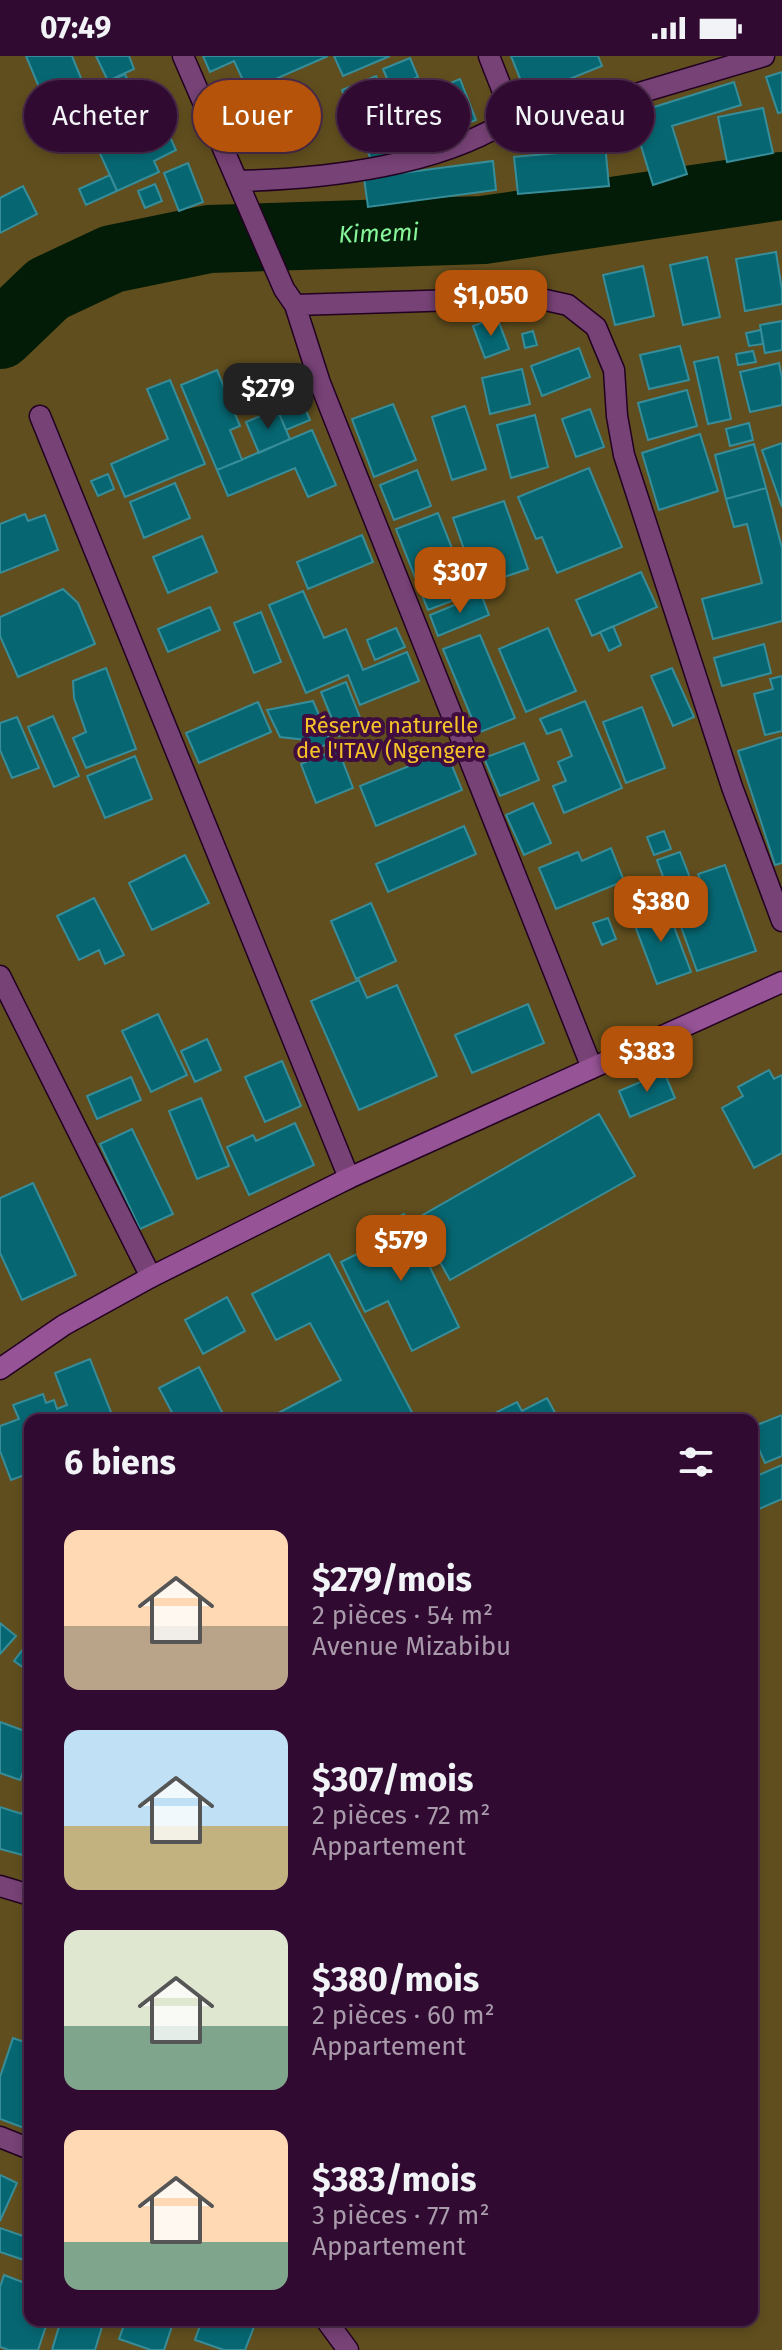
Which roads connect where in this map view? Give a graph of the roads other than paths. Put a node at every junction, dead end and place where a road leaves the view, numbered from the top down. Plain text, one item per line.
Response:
1 (183, 56) edge
2 (489, 56) edge
3 (764, 56) edge
4 (498, 80) edge
5 (654, 89) edge
6 (486, 135) edge
7 (240, 187) junction
8 (290, 297) junction
9 (40, 416) dead end
10 (782, 921) edge
11 (0, 976) edge
12 (782, 982) edge
13 (592, 1068) junction
14 (349, 1178) junction
15 (151, 1277) junction
16 (0, 1369) edge
17 (0, 1886) edge
18 (24, 1893) edge
19 (0, 2137) edge
20 (24, 2147) edge
21 (330, 2326) edge
22 (348, 2350) edge

1 - 7 street
2 - 4 street
3 - 5 street
6 - 7 street
7 - 8 street
8 - 10 street
8 - 13 street
9 - 14 street
11 - 15 street
12 - 13 street
13 - 14 street
14 - 15 street
15 - 16 street
17 - 18 street
19 - 20 street
21 - 22 street

